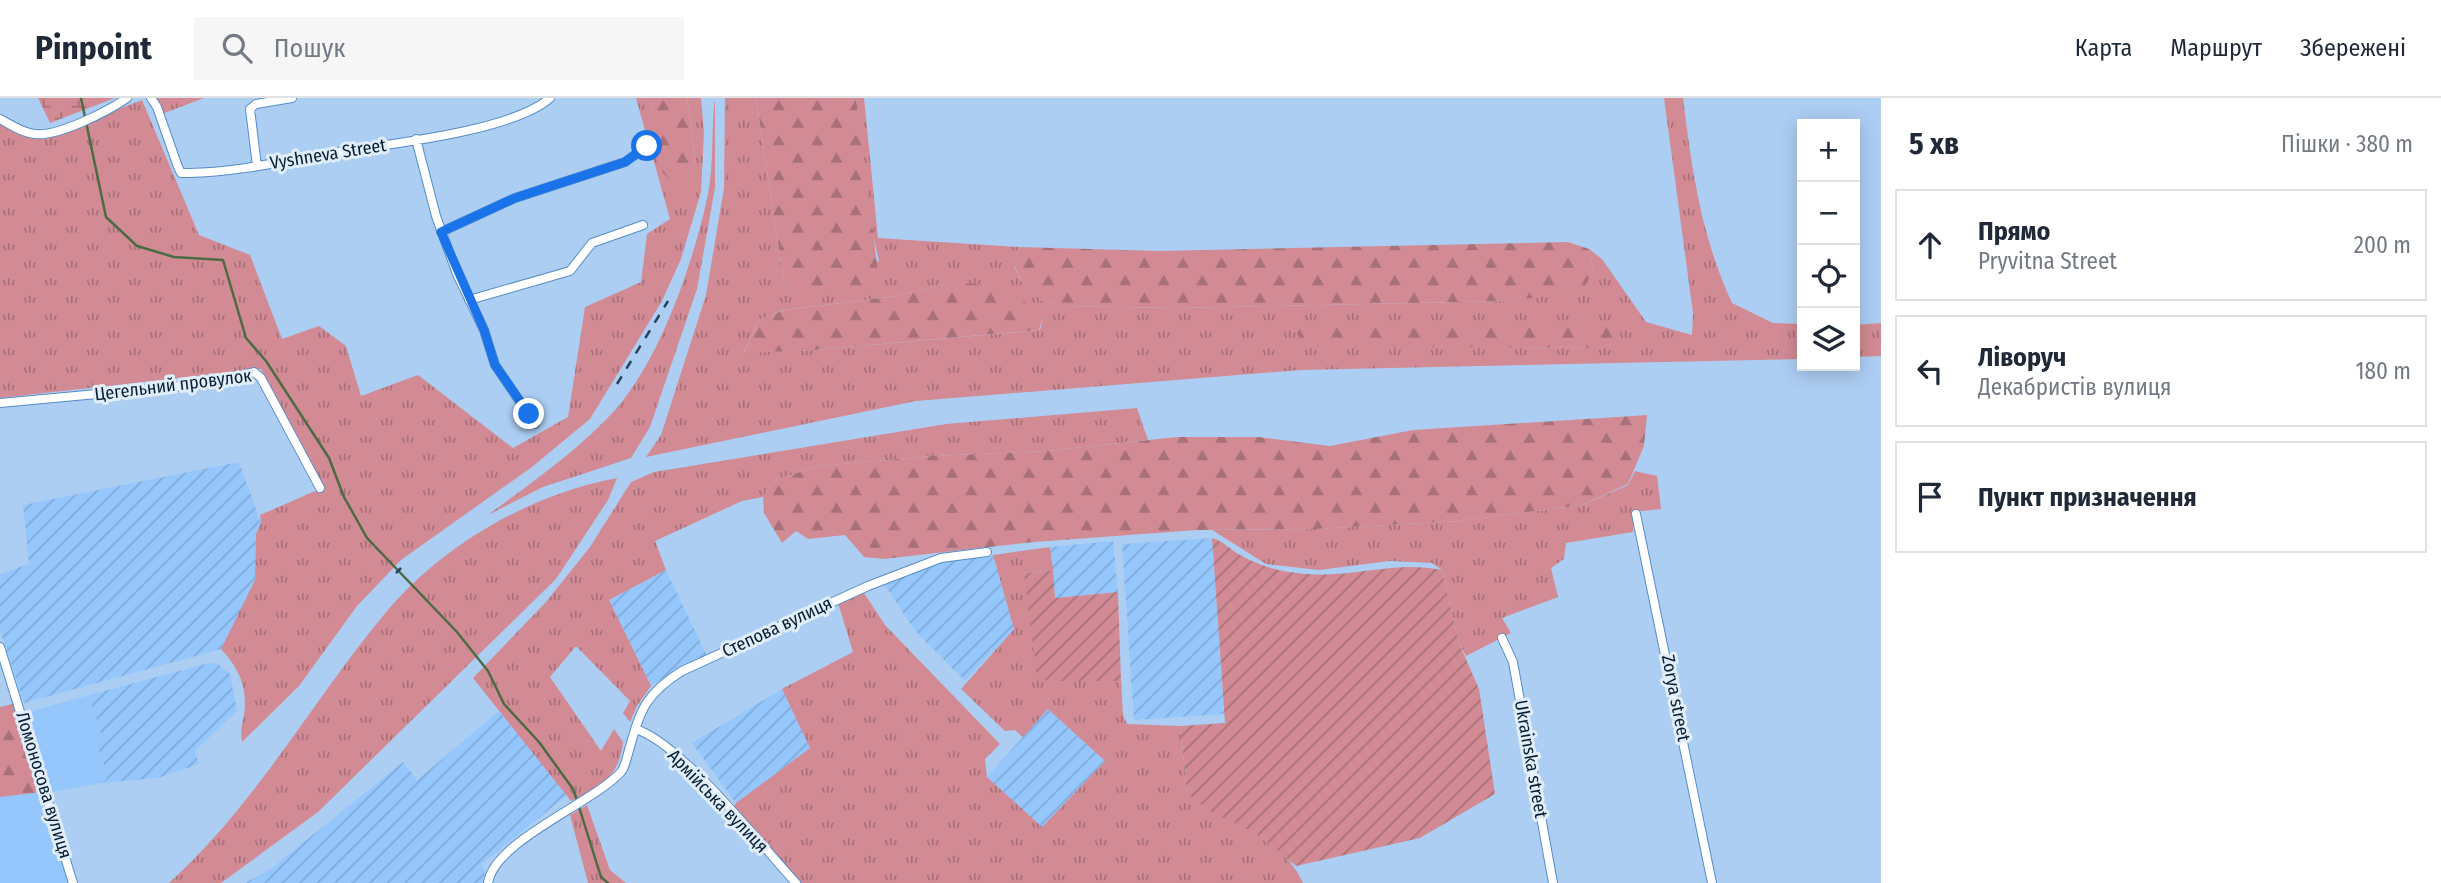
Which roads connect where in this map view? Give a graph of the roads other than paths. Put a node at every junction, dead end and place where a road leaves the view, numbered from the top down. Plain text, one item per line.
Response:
1 (127, 98) edge
2 (151, 98) edge
3 (292, 98) edge
4 (550, 98) edge
5 (0, 119) edge
6 (416, 139) junction
7 (647, 146) dead end
8 (257, 166) junction
9 (643, 225) dead end
10 (441, 232) junction
11 (470, 300) junction
12 (0, 403) edge
13 (535, 424) dead end
14 (320, 488) dead end
15 (1636, 514) dead end
16 (987, 552) dead end
17 (1502, 638) dead end
18 (0, 647) edge
19 (2, 660) edge
20 (635, 729) junction
21 (73, 883) edge
22 (488, 883) edge
23 (796, 883) edge
24 (1553, 883) edge
25 (1712, 883) edge

1 - 5 street
2 - 8 street, Vyshneva Street
3 - 8 street
4 - 6 street, Vyshneva Street
6 - 8 street, Vyshneva Street
6 - 10 street
7 - 10 street
9 - 11 street
10 - 11 street
11 - 13 street
12 - 14 street, Цегельний провулок
15 - 25 street, Zorya street
16 - 20 street, Степова вулиця
17 - 24 street, Ukrainska street
18 - 19 street, Ломоносова вулиця
19 - 21 street, Ломоносова вулиця
20 - 22 street, Степова вулиця
20 - 23 street, Армійська вулиця

